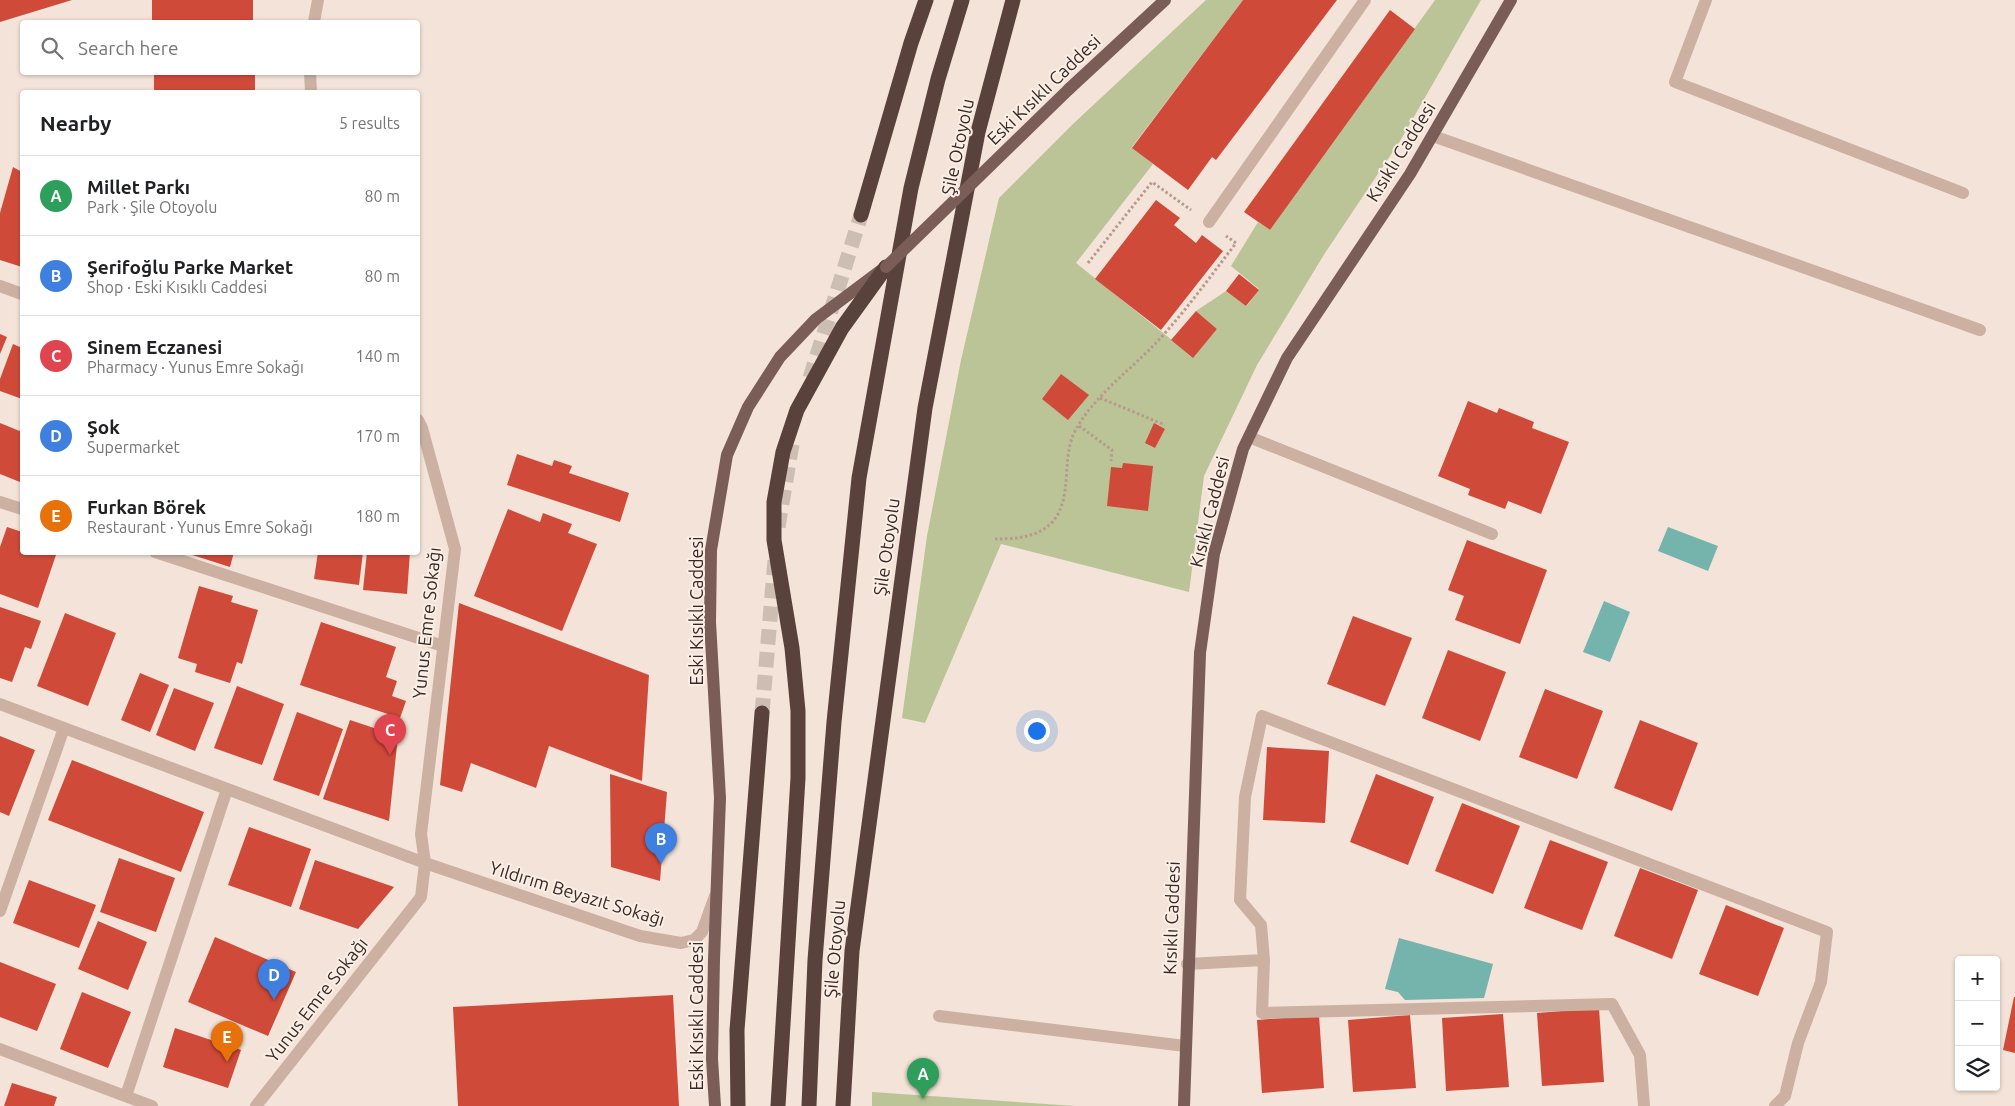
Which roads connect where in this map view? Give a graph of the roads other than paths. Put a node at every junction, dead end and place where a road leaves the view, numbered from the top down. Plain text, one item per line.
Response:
1 (318, 0) edge
2 (926, 0) edge
3 (962, 0) edge
4 (1013, 0) edge
5 (1165, 0) edge
6 (1365, 0) edge
7 (1511, 0) edge
8 (1706, 0) edge
9 (314, 20) edge
10 (310, 75) edge
11 (311, 90) edge
12 (1433, 136) junction
13 (1963, 193) dead end
14 (861, 215) tunnel mouth
15 (1209, 222) road end
16 (886, 266) junction
17 (0, 286) edge
18 (20, 293) edge
19 (1980, 330) dead end
20 (420, 428) edge
21 (1249, 437) junction
22 (0, 502) edge
23 (20, 508) edge
24 (1492, 534) dead end
25 (164, 555) edge
26 (443, 646) junction
27 (0, 704) edge
28 (762, 713) tunnel mouth
29 (64, 728) junction
30 (227, 789) junction
31 (425, 863) junction
32 (718, 889) junction
33 (0, 911) edge
34 (1264, 960) junction
35 (1188, 964) junction
36 (939, 1016) dead end
37 (1185, 1046) junction
38 (0, 1049) edge
39 (126, 1096) junction
40 (152, 1106) edge
41 (256, 1106) edge
42 (715, 1106) edge
43 (738, 1106) edge
44 (778, 1106) edge
45 (809, 1106) edge
46 (843, 1106) edge
47 (1184, 1106) edge
48 (1644, 1106) edge
49 (1775, 1106) edge

1 - 9 street
2 - 14 highway
3 - 45 highway, Şile Otoyolu
4 - 46 highway, Şile Otoyolu
5 - 16 main road, Eski Kısıklı Caddesi, bridge
6 - 15 street
7 - 12 main road, Kısıklı Caddesi
8 - 13 street
10 - 11 street
12 - 19 street
12 - 21 main road, Kısıklı Caddesi
16 - 32 main road, Eski Kısıklı Caddesi
16 - 44 highway
17 - 18 street
20 - 26 street, Yunus Emre Sokağı
21 - 24 street
21 - 35 main road, Kısıklı Caddesi
22 - 23 street
25 - 26 street
26 - 31 street, Yunus Emre Sokağı
27 - 29 street, Yıldırım Beyazıt Sokağı
28 - 43 highway
29 - 30 street, Yıldırım Beyazıt Sokağı
29 - 33 street
30 - 31 street, Yıldırım Beyazıt Sokağı
30 - 39 street
31 - 32 street, Yıldırım Beyazıt Sokağı
31 - 41 street, Yunus Emre Sokağı
32 - 42 main road, Eski Kısıklı Caddesi
34 - 35 street
34 - 48 street
34 - 49 street
35 - 37 main road, Kısıklı Caddesi
36 - 37 street
37 - 47 main road, Kısıklı Caddesi
38 - 39 street
39 - 40 street

